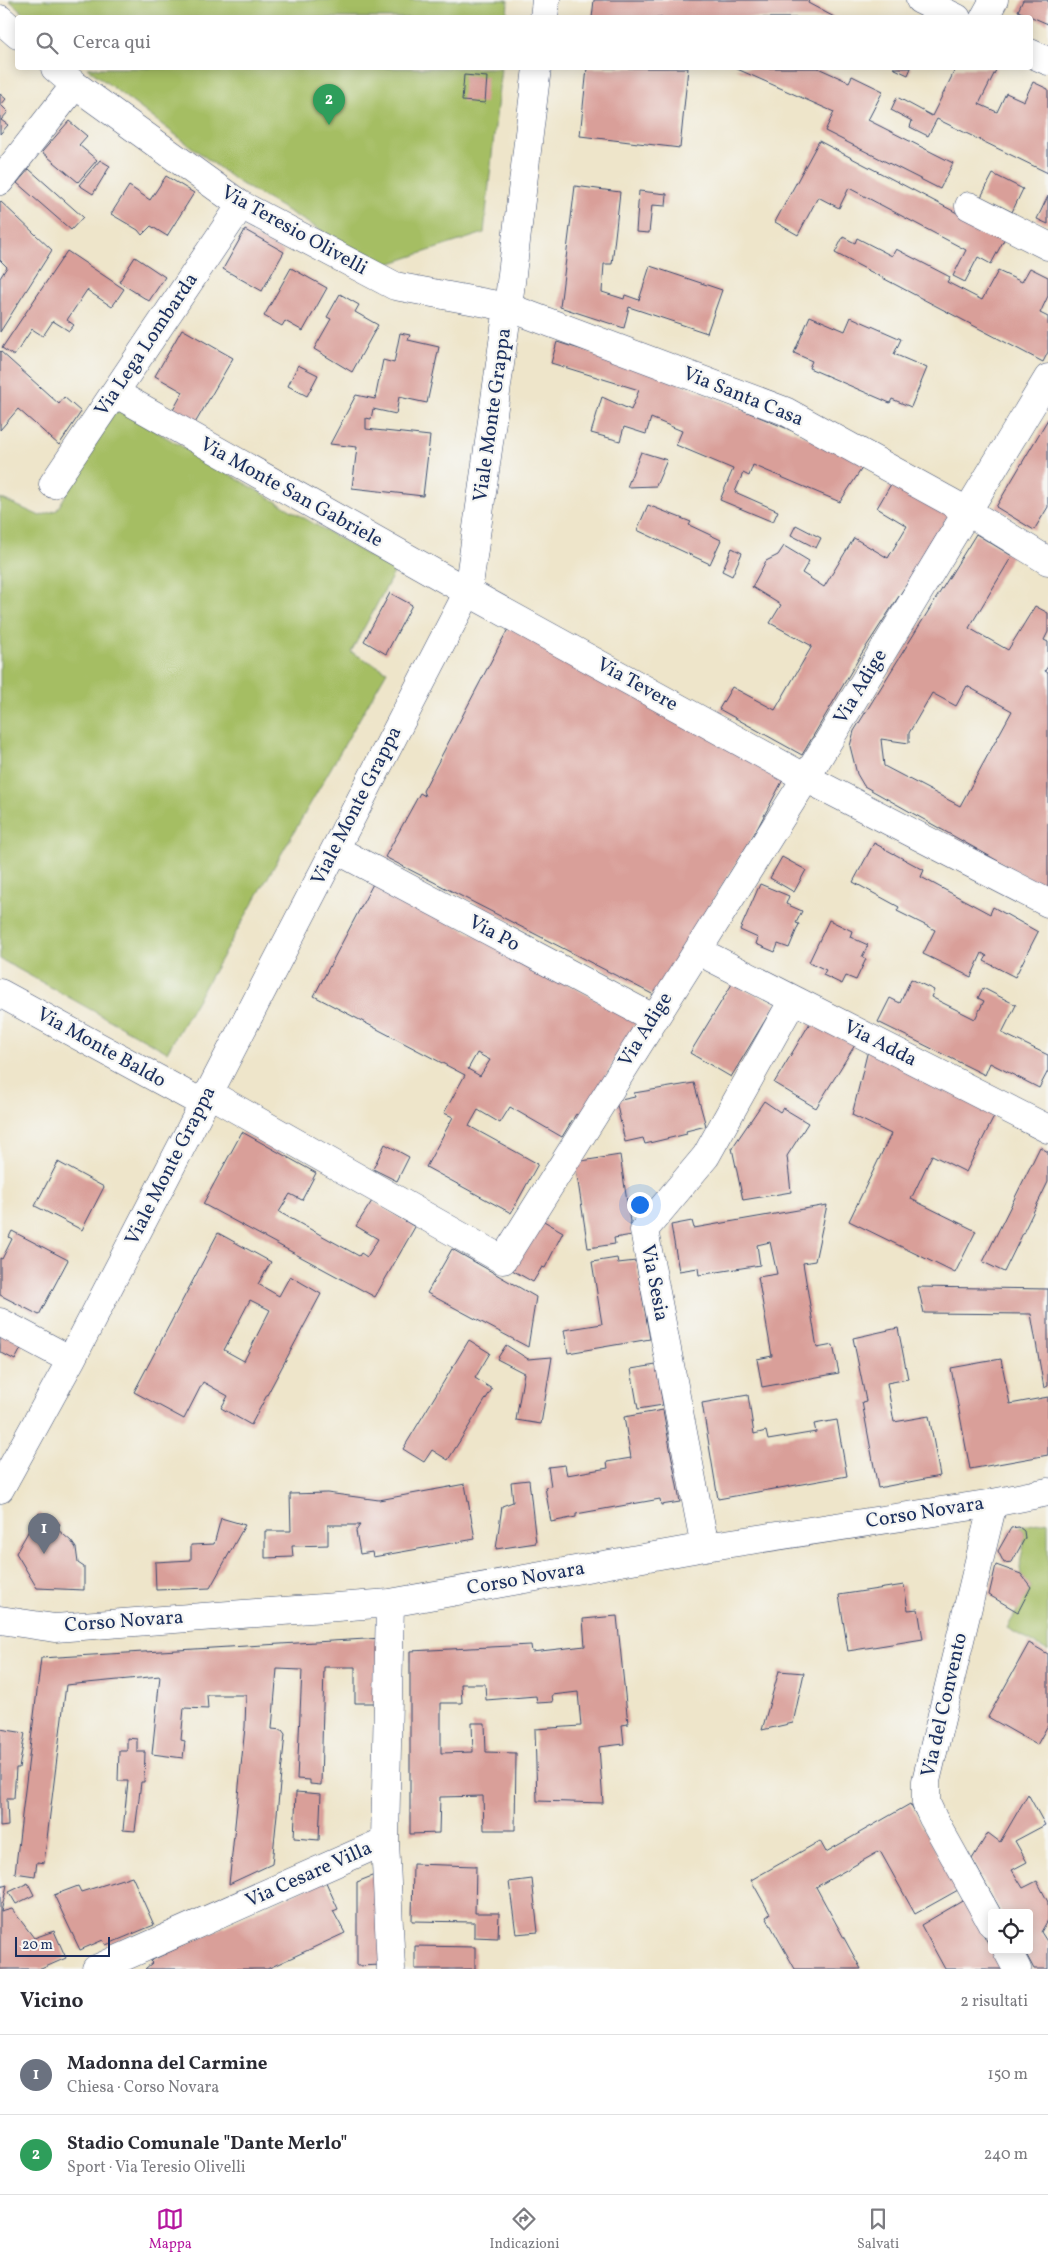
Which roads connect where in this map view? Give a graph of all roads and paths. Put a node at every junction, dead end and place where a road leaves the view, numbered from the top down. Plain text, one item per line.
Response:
1 (546, 0) edge
2 (920, 0) edge
3 (994, 0) edge
4 (544, 15) edge
5 (951, 15) edge
6 (986, 15) edge
7 (0, 19) edge
8 (15, 32) edge
9 (1033, 54) edge
10 (1048, 61) edge
11 (57, 70) edge
12 (538, 70) edge
13 (75, 85) junction
14 (0, 181) edge
15 (241, 205) junction
16 (969, 206) dead end
17 (1048, 246) edge
18 (508, 307) junction
19 (1048, 378) edge
20 (115, 393) junction
21 (53, 484) dead end
22 (967, 511) junction
23 (1048, 561) edge
24 (468, 592) junction
25 (806, 778) junction
26 (335, 849) junction
27 (1048, 903) edge
28 (712, 958) dead end
29 (0, 993) edge
30 (793, 1000) junction
31 (653, 1018) junction
32 (205, 1098) junction
33 (1048, 1130) edge
34 (0, 1322) edge
35 (71, 1360) junction
36 (0, 1489) edge
37 (1048, 1492) edge
38 (993, 1503) junction
39 (705, 1547) junction
40 (390, 1603) junction
41 (0, 1620) edge
42 (385, 1841) junction
43 (988, 1917) edge
44 (1009, 1954) edge
45 (96, 1969) edge
46 (391, 1969) edge
47 (1017, 1969) edge

1 - 4 street
2 - 5 street
3 - 6 street
7 - 8 street
9 - 10 street
11 - 13 street, Via Teresio Olivelli
12 - 18 street, Viale Monte Grappa
13 - 14 street
13 - 15 street, Via Teresio Olivelli
15 - 18 street, Via Teresio Olivelli
15 - 20 street, Via Lega Lombarda
16 - 17 street
18 - 22 street, Via Santa Casa
18 - 24 street, Viale Monte Grappa
19 - 22 street
20 - 21 street, Via Lega Lombarda
20 - 24 street, Via Monte San Gabriele
22 - 23 street, Via Santa Casa
22 - 25 street, Via Adige
24 - 25 street, Via Tevere
24 - 26 street, Viale Monte Grappa
25 - 27 street, Via Tevere
25 - 31 street, Via Adige
26 - 31 street, Via Po
26 - 32 street, Viale Monte Grappa
28 - 30 street, Via Adda
29 - 32 street, Via Monte Baldo
30 - 33 street, Via Adda
30 - 39 street, Via Sesia
31 - 32 street, Via Adige
32 - 35 street, Viale Monte Grappa
34 - 35 street
35 - 36 street, Viale Monte Grappa
37 - 38 street, Corso Novara
38 - 39 street, Corso Novara
38 - 43 street, Via del Convento
39 - 40 street, Corso Novara
40 - 41 street, Corso Novara
40 - 42 street, Via Cesare Villa
42 - 45 street, Via Cesare Villa
42 - 46 street
44 - 47 street

